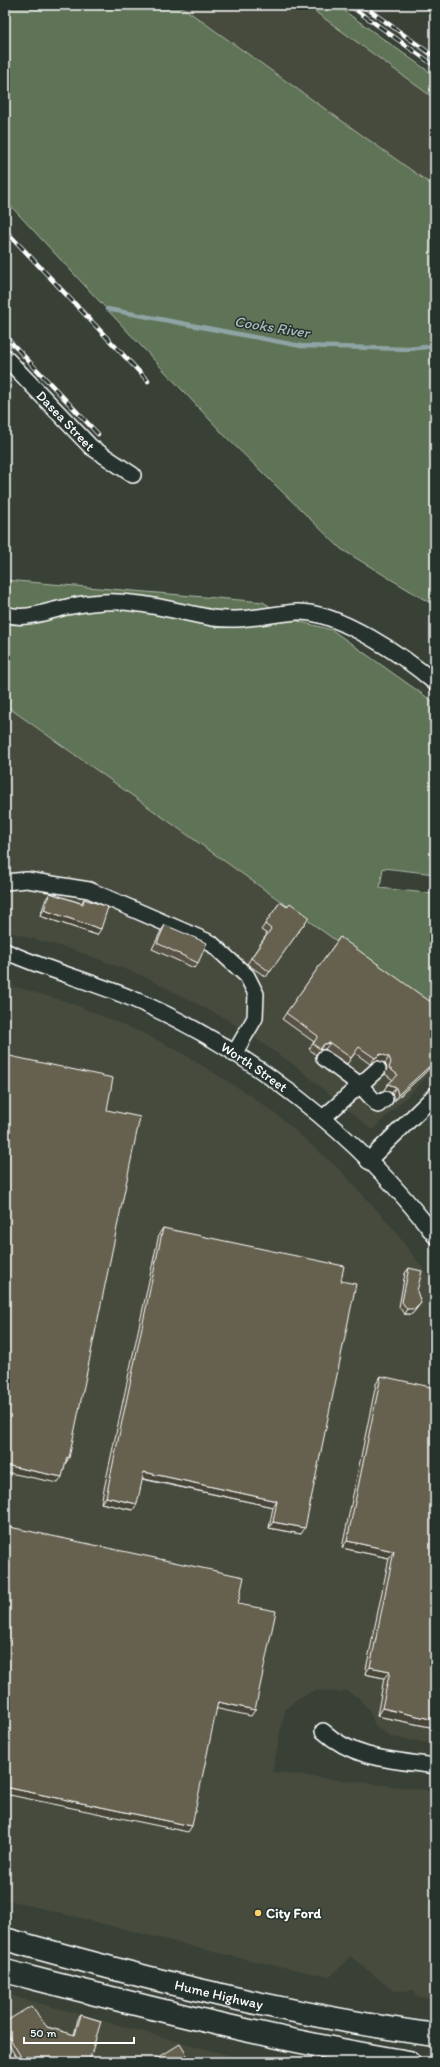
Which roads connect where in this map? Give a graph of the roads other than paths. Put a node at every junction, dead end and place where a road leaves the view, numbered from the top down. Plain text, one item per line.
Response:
1 (5, 357) edge
2 (133, 475) dead end
3 (5, 614) edge
4 (435, 683) edge
5 (5, 882) edge
6 (5, 951) edge
7 (5, 962) edge
8 (30, 963) junction
9 (234, 1054) junction
10 (324, 1058) dead end
11 (378, 1069) dead end
12 (360, 1085) junction
13 (435, 1095) edge
14 (385, 1099) dead end
15 (323, 1118) junction
16 (368, 1161) junction
17 (435, 1236) edge
18 (323, 1731) dead end
19 (435, 1766) edge
20 (5, 1939) edge
21 (5, 1971) edge
22 (435, 2027) edge
23 (401, 2030) junction
24 (435, 2035) edge
25 (409, 2062) edge

1 - 2 street, Dasea Street
3 - 4 street
5 - 9 street
6 - 8 street, Worth Street
7 - 8 street, Worth Street
8 - 9 street, Worth Street
9 - 15 street, Worth Street
10 - 12 street
11 - 12 street
12 - 14 street
12 - 15 street
13 - 16 street
15 - 16 street, Worth Street
16 - 17 street, Worth Street
18 - 19 street
20 - 23 highway, Hume Highway
21 - 25 highway, Hume Highway
22 - 23 highway
23 - 24 highway, Hume Highway

